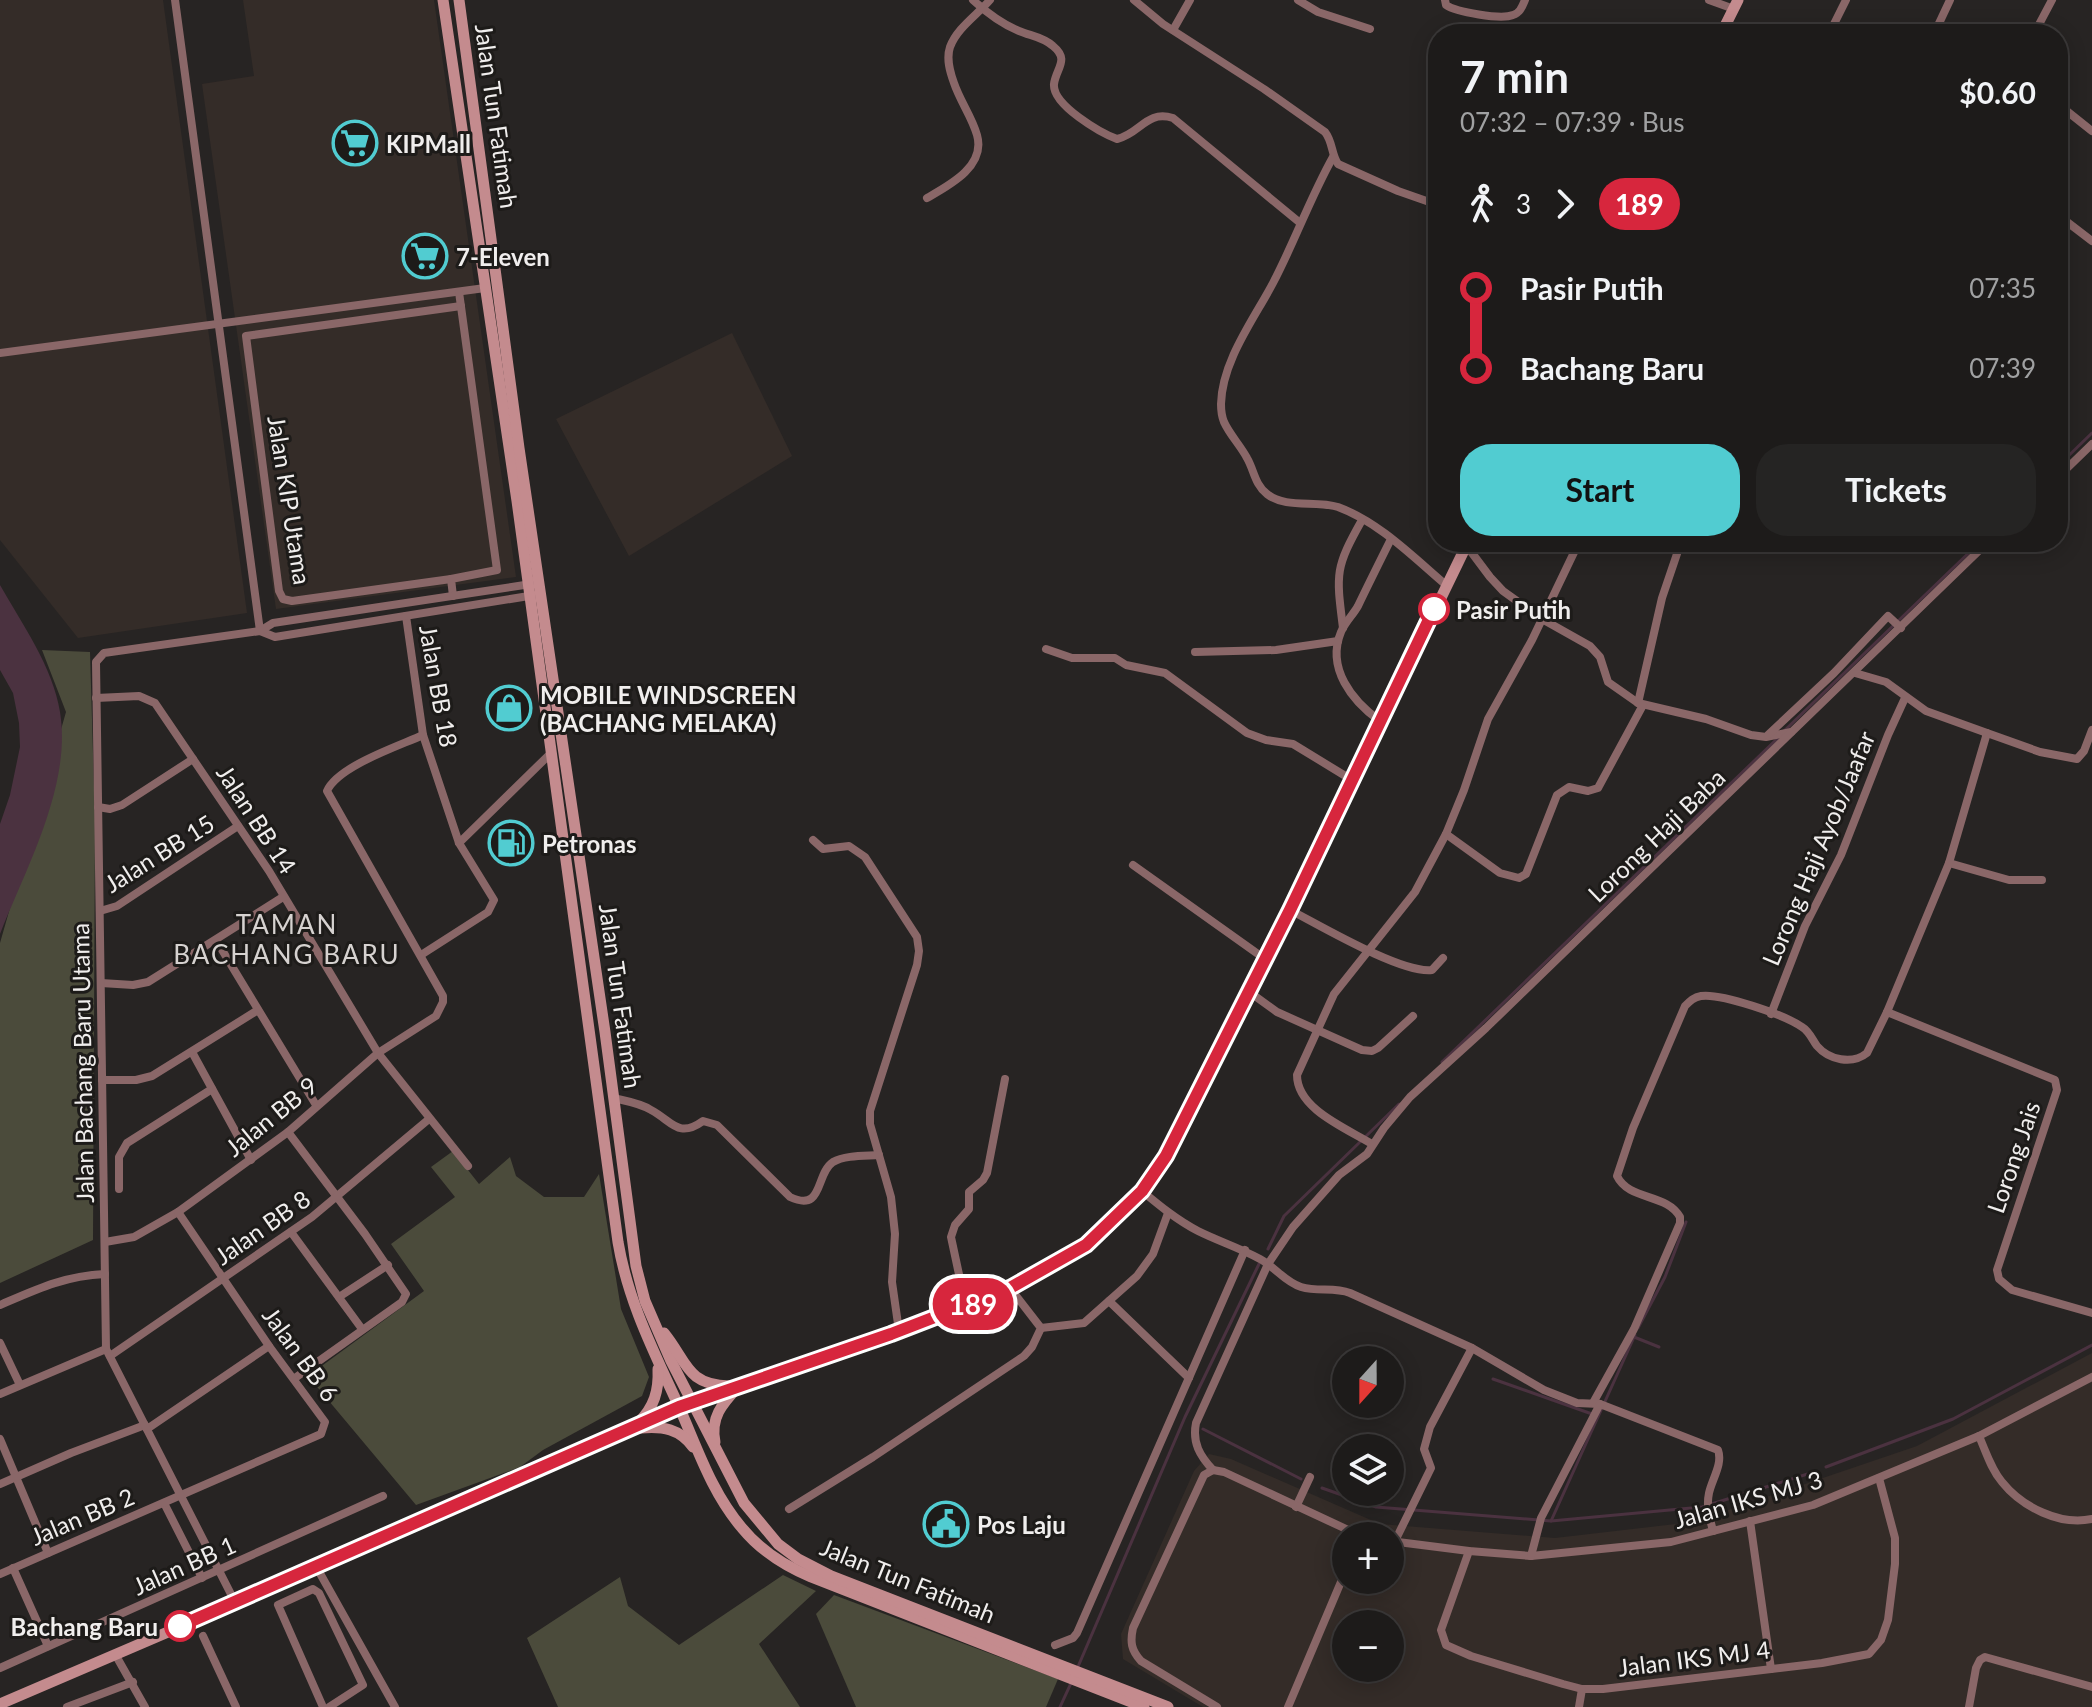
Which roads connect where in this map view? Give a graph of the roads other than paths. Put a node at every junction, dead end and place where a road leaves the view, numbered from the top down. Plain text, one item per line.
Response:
1 (175, 0) edge
2 (443, 0) edge
3 (459, 0) edge
4 (973, 0) edge
5 (990, 0) edge
6 (1134, 0) edge
7 (1190, 0) edge
8 (1298, 0) edge
9 (1445, 0) edge
10 (1525, 0) edge
11 (1709, 0) edge
12 (1846, 0) edge
13 (1950, 0) edge
14 (2052, 0) edge
15 (1736, 4) edge
16 (982, 8) junction
17 (1726, 24) edge
18 (1834, 24) edge
19 (1939, 24) edge
20 (2039, 24) edge
21 (1370, 29) dead end
22 (1173, 30) junction
23 (2068, 112) edge
24 (2092, 131) edge
25 (1333, 157) junction
26 (927, 198) dead end
27 (1428, 201) edge
28 (1299, 222) junction
29 (2068, 223) edge
30 (2092, 241) edge
31 (485, 288) junction
32 (459, 292) junction
33 (461, 306) junction
34 (218, 324) junction
35 (0, 353) edge
36 (2092, 444) edge
37 (2068, 466) edge
38 (1362, 520) junction
39 (1391, 539) junction
40 (1462, 552) edge
41 (1473, 552) edge
42 (1574, 552) edge
43 (1678, 552) edge
44 (1977, 552) edge
45 (451, 579) junction
46 (1446, 585) junction
47 (535, 589) junction
48 (453, 596) junction
49 (406, 616) junction
50 (1542, 619) junction
51 (1897, 625) junction
52 (1343, 628) junction
53 (260, 631) junction
54 (1338, 641) junction
55 (1046, 649) dead end
56 (1195, 652) dead end
57 (1855, 673) junction
58 (96, 698) junction
59 (1905, 698) junction
60 (1641, 704) junction
61 (1380, 721) junction
62 (2092, 730) edge
63 (1790, 733) junction
64 (1987, 733) junction
65 (423, 735) junction
66 (1768, 736) junction
67 (550, 754) junction
68 (193, 759) junction
69 (1352, 780) junction
70 (98, 807) junction
71 (238, 826) junction
72 (1446, 834) junction
73 (813, 840) dead end
74 (459, 843) junction
75 (1949, 863) junction
76 (1133, 865) dead end
77 (2042, 880) dead end
78 (283, 897) junction
79 (1290, 910) junction
80 (100, 911) junction
81 (216, 940) junction
82 (1370, 951) junction
83 (421, 955) junction
84 (1443, 958) dead end
85 (1265, 959) junction
86 (101, 983) junction
87 (1248, 991) junction
88 (258, 1010) junction
89 (1887, 1012) junction
90 (1771, 1014) junction
91 (1413, 1016) dead end
92 (1317, 1030) junction
93 (192, 1052) junction
94 (378, 1053) junction
95 (1005, 1079) dead end
96 (102, 1080) junction
97 (212, 1089) junction
98 (613, 1098) junction
99 (316, 1105) junction
100 (429, 1119) junction
101 (288, 1132) junction
102 (1370, 1143) junction
103 (879, 1155) junction
104 (251, 1160) junction
105 (468, 1166) dead end
106 (119, 1189) dead end
107 (1142, 1191) junction
108 (338, 1198) junction
109 (178, 1212) junction
110 (1168, 1213) junction
111 (291, 1232) junction
112 (105, 1242) junction
113 (1245, 1250) junction
114 (1268, 1264) junction
115 (388, 1265) junction
116 (105, 1274) junction
117 (223, 1280) junction
118 (1010, 1288) junction
119 (339, 1297) junction
120 (1109, 1301) junction
121 (0, 1305) edge
122 (966, 1307) junction
123 (2092, 1313) edge
124 (653, 1320) junction
125 (1041, 1328) junction
126 (362, 1329) junction
127 (899, 1331) junction
128 (0, 1343) edge
129 (269, 1346) junction
130 (1472, 1348) junction
131 (108, 1353) junction
132 (653, 1354) junction
133 (2092, 1377) edge
134 (295, 1378) junction
135 (1189, 1378) junction
136 (20, 1385) junction
137 (738, 1386) junction
138 (0, 1394) edge
139 (1597, 1404) junction
140 (685, 1405) junction
141 (146, 1427) junction
142 (633, 1429) junction
143 (1979, 1436) junction
144 (0, 1439) edge
145 (719, 1454) junction
146 (705, 1468) junction
147 (1213, 1470) junction
148 (16, 1477) junction
149 (1310, 1477) dead end
150 (1879, 1478) junction
151 (0, 1484) edge
152 (181, 1496) junction
153 (383, 1496) dead end
154 (164, 1503) junction
155 (1296, 1507) junction
156 (789, 1509) dead end
157 (2092, 1519) edge
158 (1750, 1521) junction
159 (1404, 1522) edge
160 (1332, 1523) edge
161 (1713, 1531) junction
162 (1404, 1543) edge
163 (1469, 1551) junction
164 (48, 1553) junction
165 (1531, 1556) junction
166 (13, 1568) junction
167 (317, 1568) junction
168 (219, 1571) junction
169 (0, 1574) edge
170 (202, 1578) junction
171 (1336, 1594) edge
172 (236, 1604) junction
173 (203, 1636) dead end
174 (1055, 1645) dead end
175 (48, 1646) junction
176 (115, 1654) junction
177 (0, 1668) edge
178 (1062, 1668) junction
179 (1771, 1669) junction
180 (133, 1682) junction
181 (1096, 1682) junction
182 (2092, 1687) edge
183 (1582, 1689) junction
184 (0, 1704) edge
185 (67, 1707) edge
186 (145, 1707) edge
187 (236, 1707) edge
188 (326, 1707) edge
189 (395, 1707) edge
190 (1144, 1707) edge
191 (1168, 1707) edge
192 (1217, 1707) edge
193 (1288, 1707) edge
194 (1579, 1707) edge
195 (1969, 1707) edge

1 - 34 street
2 - 31 main road, Jalan Tun Fatimah
3 - 47 main road, Jalan Tun Fatimah
4 - 16 street
5 - 16 street
6 - 22 street
7 - 22 street
8 - 21 street
9 - 10 street
11 - 15 street
12 - 18 street
13 - 19 street
14 - 20 street
15 - 17 main road
16 - 26 street
16 - 28 street
22 - 25 street
23 - 24 street
25 - 27 street
25 - 28 street
28 - 38 street
29 - 30 street
31 - 32 street
31 - 47 main road, Jalan Tun Fatimah
32 - 33 street, Jalan KIP Utama
32 - 34 street
33 - 45 street, Jalan KIP Utama
33 - 45 street, Jalan KIP Utama
34 - 35 street
34 - 53 street
36 - 37 street
38 - 39 street
38 - 52 street
39 - 46 street
39 - 52 street
40 - 46 main road
41 - 50 street
42 - 50 street
43 - 60 street
44 - 51 street
45 - 48 street
46 - 61 main road
47 - 48 street
47 - 49 street
47 - 67 main road, Jalan Tun Fatimah
47 - 98 main road, Jalan Tun Fatimah
48 - 53 street
49 - 53 street
49 - 65 street, Jalan BB 18
50 - 60 street
50 - 72 street
51 - 57 street, Lorong Haji Baba
51 - 66 street
52 - 54 street
53 - 58 street, Jalan Bachang Baru Utama
54 - 56 street
54 - 61 street
55 - 69 street
57 - 59 street
57 - 63 street, Lorong Haji Baba
58 - 68 street, Jalan BB 14
58 - 70 street, Jalan Bachang Baru Utama
59 - 64 street
59 - 90 street, Lorong Haji Ayob/Jaafar
60 - 66 street
60 - 72 street
61 - 69 main road
62 - 64 street
63 - 66 street
63 - 102 street, Lorong Haji Baba
64 - 75 street
65 - 74 street, Jalan BB 18
65 - 83 street
67 - 74 street
67 - 132 main road, Jalan Tun Fatimah
68 - 70 street
68 - 71 street, Jalan BB 14
69 - 79 main road
70 - 80 street, Jalan Bachang Baru Utama
71 - 78 street, Jalan BB 14
71 - 80 street, Jalan BB 15
72 - 82 street
73 - 103 street
74 - 83 street, Jalan BB 18
75 - 77 street
75 - 89 street
76 - 85 street
78 - 81 street
78 - 94 street, Jalan BB 14
79 - 82 street
79 - 85 main road
80 - 86 street, Jalan Bachang Baru Utama
81 - 86 street
81 - 88 street
82 - 84 street
82 - 92 street
83 - 94 street, Jalan BB 9
85 - 87 main road
86 - 96 street, Jalan Bachang Baru Utama
87 - 92 street
87 - 107 main road
88 - 93 street
88 - 99 street
89 - 90 street
89 - 123 street, Lorong Jais
90 - 139 street
91 - 92 street
92 - 102 street
93 - 96 street
93 - 97 street
94 - 99 street, Jalan BB 9
94 - 100 street, Jalan BB 14
95 - 122 street
96 - 112 street, Jalan Bachang Baru Utama
97 - 104 street
97 - 106 street
98 - 103 street
98 - 124 main road, Jalan Tun Fatimah
99 - 101 street, Jalan BB 9
100 - 105 street, Jalan BB 14
100 - 108 street, Jalan BB 8
101 - 104 street, Jalan BB 9
101 - 108 street
102 - 114 street, Lorong Haji Baba
103 - 127 street
104 - 109 street, Jalan BB 9
107 - 110 street
107 - 118 main road
108 - 111 street, Jalan BB 8
108 - 115 street
109 - 112 street, Jalan BB 9
109 - 117 street, Jalan BB 6
110 - 113 street
110 - 120 street
111 - 117 street, Jalan BB 8
111 - 119 street
112 - 116 street, Jalan Bachang Baru Utama
113 - 114 street
113 - 135 street
114 - 130 street
114 - 147 street
115 - 119 street
115 - 126 street
116 - 121 street
116 - 131 street, Jalan Bachang Baru Utama
117 - 129 street, Jalan BB 6
117 - 131 street, Jalan BB 8
118 - 122 main road
118 - 125 street
119 - 126 street
120 - 125 street
120 - 135 street
122 - 127 main road
124 - 137 main road
124 - 140 main road, Jalan Tun Fatimah
125 - 156 street
126 - 134 street
127 - 137 main road
128 - 136 street
129 - 134 street, Jalan BB 6
129 - 141 street
130 - 139 street
130 - 159 street
131 - 136 street, Jalan BB 8
131 - 141 street, Jalan Bachang Baru Utama
132 - 140 main road, Jalan Tun Fatimah
132 - 142 main road
133 - 143 street, Jalan IKS MJ 3
134 - 152 street, Jalan BB 6
135 - 174 street
136 - 138 street, Jalan BB 8
137 - 140 main road
137 - 145 main road
139 - 161 street
139 - 165 street
140 - 142 main road
140 - 145 main road, Jalan Tun Fatimah
140 - 146 main road, Jalan Tun Fatimah
141 - 148 street
141 - 152 street, Jalan Bachang Baru Utama
142 - 146 main road
142 - 167 main road
143 - 150 street, Jalan IKS MJ 3
143 - 157 street
144 - 148 street
145 - 178 main road, Jalan Tun Fatimah
146 - 178 main road, Jalan Tun Fatimah
147 - 155 street
147 - 192 street
148 - 151 street
148 - 164 street
149 - 155 street
150 - 158 street, Jalan IKS MJ 3
150 - 179 street, Jalan IKS MJ 4
152 - 154 street, Jalan BB 2
152 - 168 street, Jalan Bachang Baru Utama
153 - 168 street, Jalan BB 1
154 - 164 street, Jalan BB 2
154 - 170 street
155 - 160 street
158 - 161 street, Jalan IKS MJ 3
158 - 179 street
161 - 165 street, Jalan IKS MJ 3
162 - 163 street, Jalan IKS MJ 3
163 - 165 street, Jalan IKS MJ 3
163 - 183 street, Jalan IKS MJ 4
164 - 166 street, Jalan BB 2
166 - 169 street, Jalan BB 2
166 - 175 street
167 - 172 main road
167 - 189 street
168 - 170 street, Jalan BB 1
168 - 172 street, Jalan Bachang Baru Utama
170 - 175 street, Jalan BB 1
171 - 193 street
172 - 176 main road
173 - 187 street
175 - 177 street, Jalan BB 1
176 - 180 street
176 - 184 main road
178 - 181 main road, Jalan Tun Fatimah
179 - 183 street, Jalan IKS MJ 4
180 - 185 street
180 - 186 street
181 - 190 main road, Jalan Tun Fatimah
181 - 191 main road, Jalan Tun Fatimah
182 - 195 street
183 - 194 street
188 - 188 street

